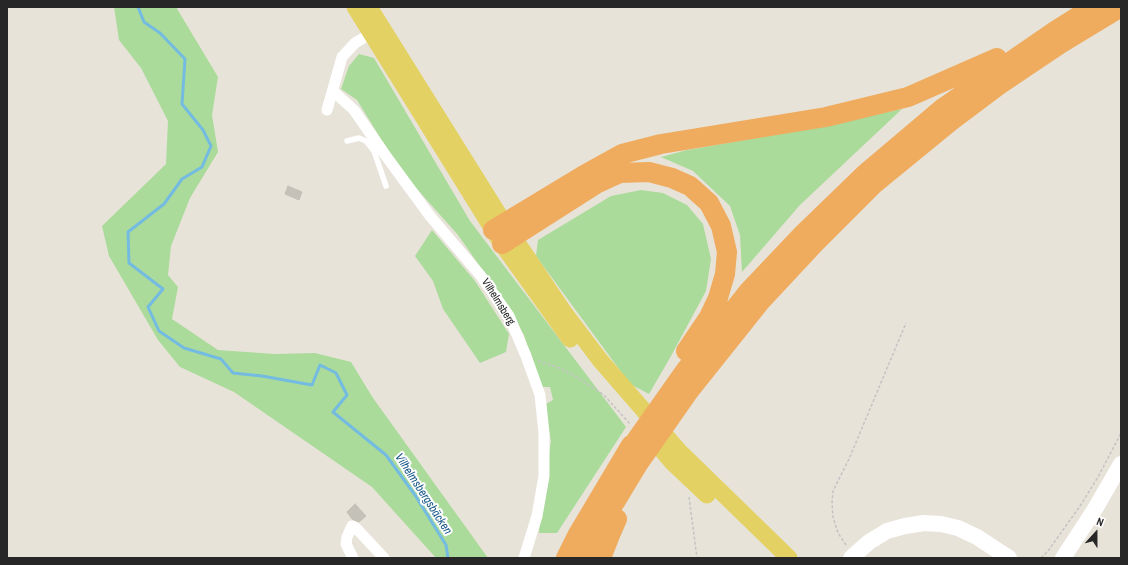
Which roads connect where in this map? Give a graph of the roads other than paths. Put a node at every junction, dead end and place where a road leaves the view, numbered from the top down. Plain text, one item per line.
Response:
1 (355, 7) edge
2 (369, 7) edge
3 (1093, 7) edge
4 (1121, 7) edge
5 (377, 30) junction
6 (1055, 31) junction
7 (333, 91) junction
8 (327, 110) dead end
9 (347, 141) dead end
10 (386, 186) dead end
11 (503, 234) junction
12 (689, 391) junction
13 (625, 456) junction
14 (676, 457) junction
15 (1121, 464) edge
16 (853, 556) edge
17 (353, 558) edge
18 (384, 558) edge
19 (524, 558) edge
20 (566, 558) edge
21 (583, 558) edge
22 (601, 558) edge
23 (772, 558) edge
24 (789, 558) edge
25 (1008, 558) edge
26 (1063, 558) edge

1 - 5 main road
2 - 5 main road
3 - 6 highway
4 - 12 highway
5 - 7 street
5 - 11 main road
6 - 11 highway
6 - 13 highway
7 - 8 street
7 - 19 street, Vilhelmsberg
9 - 10 lane
11 - 13 highway
11 - 14 main road
12 - 21 highway
12 - 22 highway
13 - 20 highway
14 - 23 main road
14 - 24 main road
15 - 26 street
16 - 25 street
17 - 18 street

